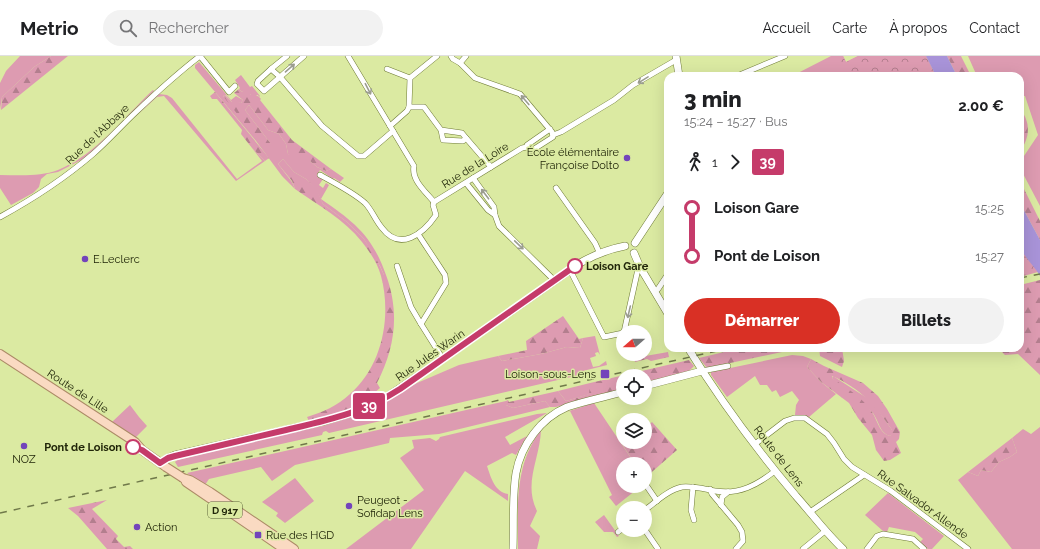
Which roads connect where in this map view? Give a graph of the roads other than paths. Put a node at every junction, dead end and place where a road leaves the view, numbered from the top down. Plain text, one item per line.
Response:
1 (200, 56) edge
2 (287, 56) edge
3 (303, 56) edge
4 (348, 56) edge
5 (437, 56) edge
6 (451, 56) edge
7 (466, 56) edge
8 (785, 56) edge
9 (676, 58) edge
10 (460, 63) junction
11 (271, 68) junction
12 (387, 69) dead end
13 (678, 72) edge
14 (747, 72) edge
15 (280, 77) junction
16 (410, 78) junction
17 (235, 86) dead end
18 (409, 107) junction
19 (391, 128) junction
20 (442, 130) junction
21 (550, 130) junction
22 (553, 135) junction
23 (466, 138) junction
24 (526, 147) junction
25 (491, 167) junction
26 (320, 175) dead end
27 (473, 178) junction
28 (466, 183) junction
29 (556, 188) dead end
30 (664, 201) edge
31 (434, 202) junction
32 (495, 215) junction
33 (0, 217) edge
34 (418, 234) junction
35 (635, 243) junction
36 (626, 246) junction
37 (634, 253) junction
38 (600, 254) junction
39 (397, 266) dead end
40 (640, 267) junction
41 (570, 270) junction
42 (664, 280) edge
43 (555, 281) junction
44 (655, 292) junction
45 (664, 307) edge
46 (421, 324) junction
47 (626, 325) edge
48 (616, 334) edge
49 (690, 352) edge
50 (0, 354) edge
51 (0, 358) edge
52 (443, 359) junction
53 (728, 366) dead end
54 (702, 371) junction
55 (652, 384) edge
56 (616, 394) edge
57 (755, 444) junction
58 (142, 450) junction
59 (163, 465) junction
60 (775, 471) junction
61 (864, 475) junction
62 (183, 478) junction
63 (693, 487) junction
64 (710, 489) junction
65 (728, 492) junction
66 (652, 493) edge
67 (657, 501) junction
68 (721, 504) junction
69 (652, 505) edge
70 (810, 512) junction
71 (694, 520) dead end
72 (825, 531) junction
73 (650, 537) edge
74 (284, 549) edge
75 (294, 549) edge
76 (513, 549) edge
77 (658, 549) edge
78 (736, 549) edge
79 (803, 549) edge
80 (843, 549) edge
81 (867, 549) edge
82 (924, 549) edge
83 (968, 549) edge

1 - 17 street
1 - 33 street, Rue de l'Abbaye
2 - 11 street
15 -> 3 street
4 -> 19 street
5 - 16 street
6 - 10 street
7 - 10 street
8 - 14 street
9 - 13 street
9 -> 22 street
21 -> 10 street
11 - 15 street
11 - 15 street
12 - 16 street
15 - 19 street
16 - 18 street
18 - 19 street
18 - 20 street
19 - 31 street
20 - 23 street
20 - 23 street
21 - 22 street
21 - 24 street, Rue de la Loire
22 - 24 street, Rue de la Loire
23 - 25 street
24 - 25 street, Rue de la Loire
25 - 27 street, Rue de la Loire
26 - 34 street
27 - 28 street, Rue de la Loire
32 -> 27 street
28 - 31 street, Rue de la Loire
28 - 32 street
29 - 38 street
30 - 35 street
31 - 34 street
32 -> 43 street
34 - 46 street
35 - 36 street
35 - 37 street
36 - 37 street
36 - 38 street, Rue Jules Warin
37 - 40 street
38 - 41 street, Rue Jules Warin
39 - 46 street
40 - 44 street
40 -> 47 street
41 - 43 street, Rue Jules Warin
41 - 48 street
42 - 44 street
43 - 52 street, Rue Jules Warin
44 - 45 street
46 - 52 street
49 - 54 street, Route de Lens
50 - 58 main road, Route de Lille / D 917
51 - 58 main road, Route de Lille / D 917
52 - 59 street, Rue Jules Warin
53 - 54 street
54 - 55 street
54 - 57 street, Route de Lens
56 - 76 street
57 - 60 street, Route de Lens
57 - 61 street, Rue Salvador Allende
58 - 59 main road, Route de Lille / D 917
59 - 62 main road, Route de Lille / D 917, bridge
60 - 65 street
60 - 70 street, Route de Lens
61 - 70 street
61 - 83 street, Rue Salvador Allende
62 - 74 main road, Route de Lille / D 917
62 - 75 main road, Route de Lille / D 917
63 - 64 street
63 - 67 street
63 - 71 street
64 - 65 street
64 - 68 street
65 - 68 street
66 - 67 street
67 - 69 street
68 - 78 street
70 - 72 street, Route de Lens
72 - 79 street
72 - 80 street, Route de Lens
73 - 77 street
81 - 82 street

